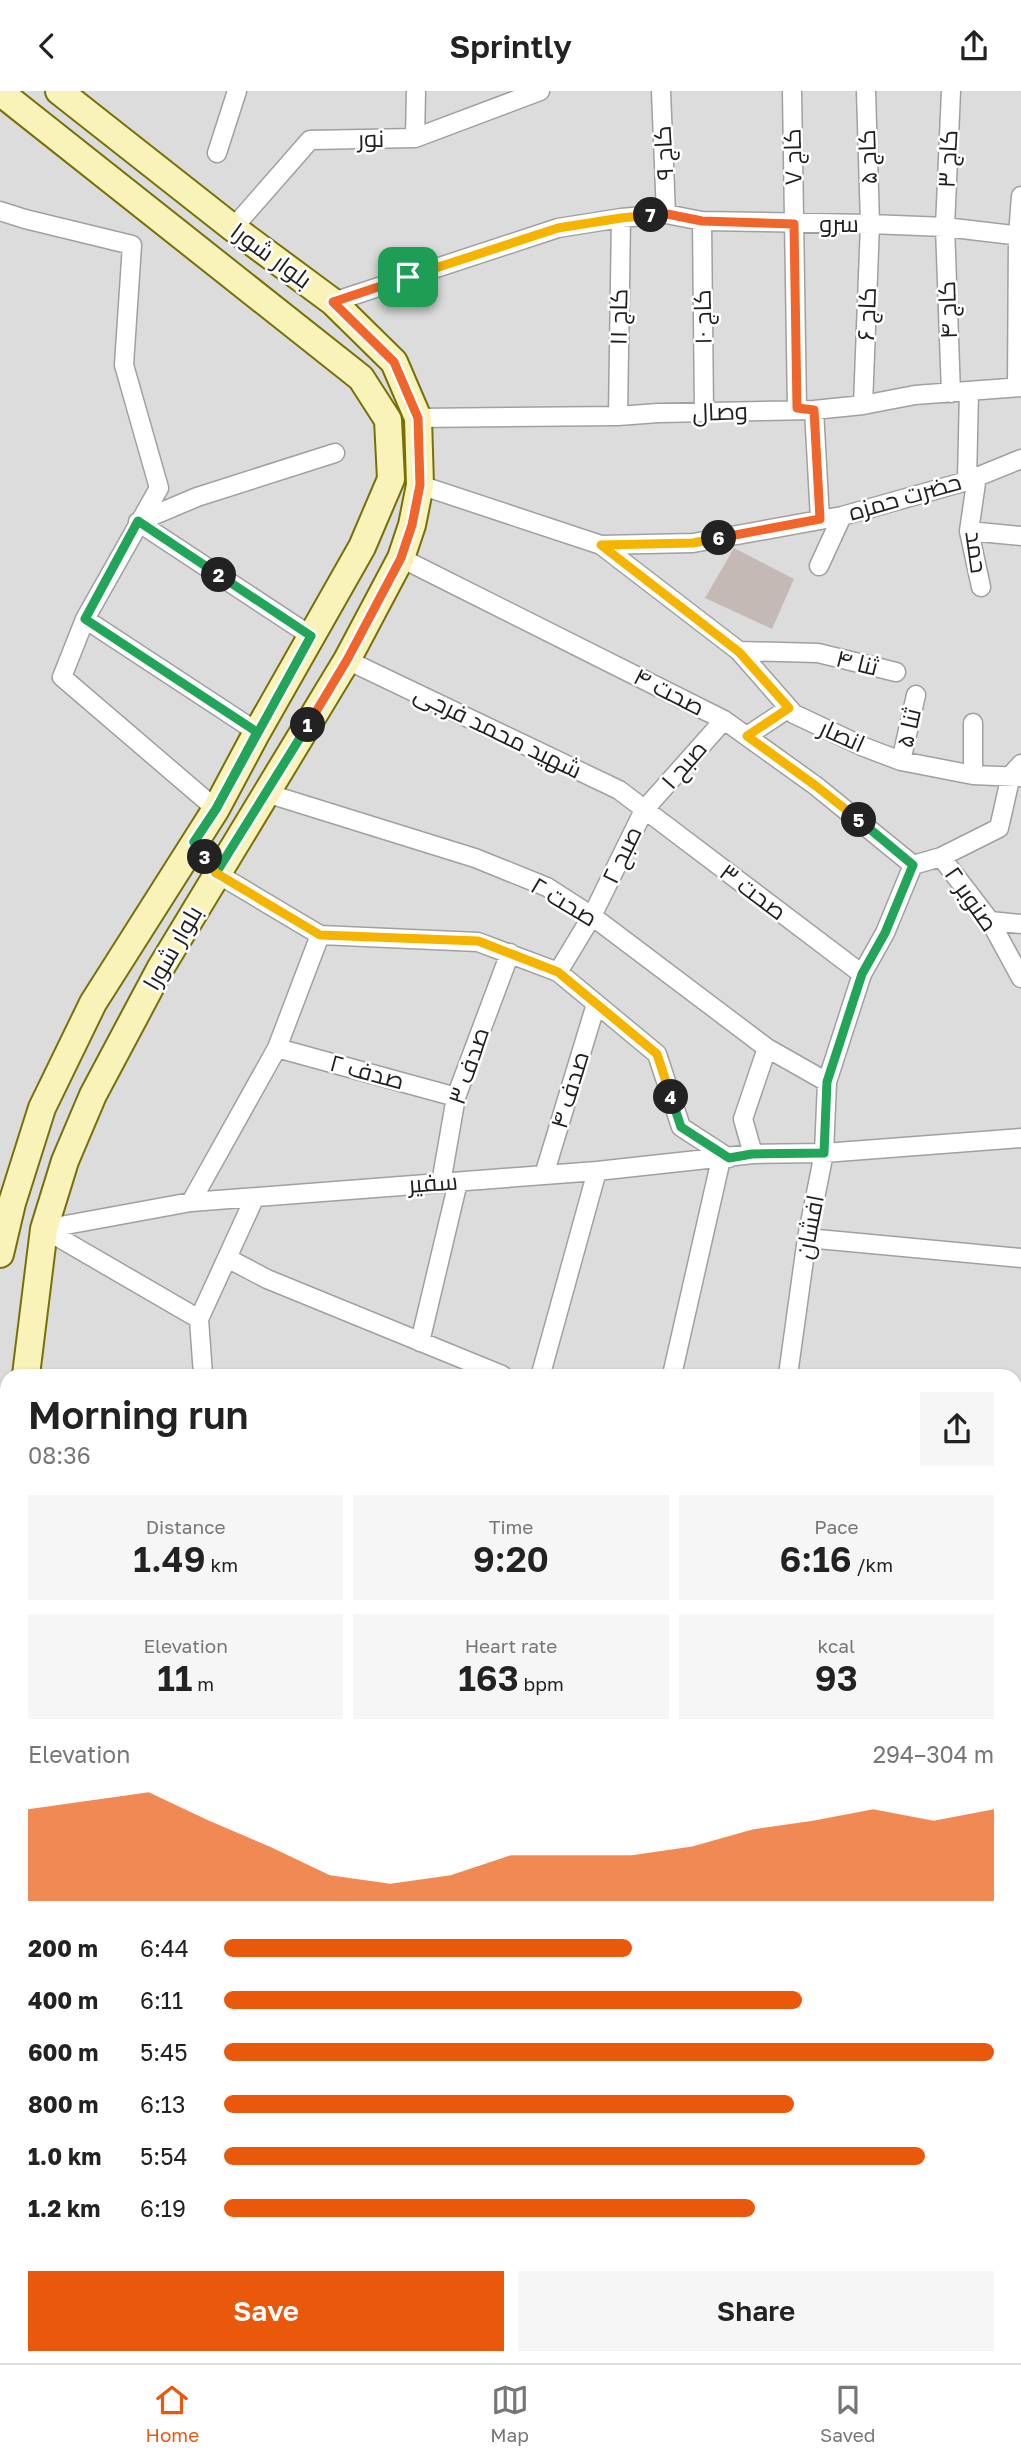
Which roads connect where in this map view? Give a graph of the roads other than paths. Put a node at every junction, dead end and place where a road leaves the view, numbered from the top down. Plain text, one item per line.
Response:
1 (59, 91) edge
2 (237, 91) edge
3 (416, 91) edge
4 (540, 91) edge
5 (661, 91) edge
6 (792, 91) edge
7 (866, 91) edge
8 (951, 91) edge
9 (0, 92) edge
10 (415, 138) junction
11 (217, 153) dead end
12 (1021, 196) edge
13 (0, 211) edge
14 (667, 214) junction
15 (621, 218) junction
16 (702, 221) junction
17 (870, 223) junction
18 (794, 224) junction
19 (944, 227) junction
20 (233, 228) junction
21 (1019, 236) edge
22 (333, 302) junction
23 (1019, 387) edge
24 (960, 392) junction
25 (863, 405) junction
26 (805, 409) junction
27 (704, 413) junction
28 (618, 416) junction
29 (418, 418) junction
30 (335, 453) dead end
31 (1021, 459) edge
32 (972, 478) junction
33 (420, 485) junction
34 (842, 516) junction
35 (820, 519) junction
36 (138, 521) junction
37 (969, 531) junction
38 (1021, 536) edge
39 (601, 545) junction
40 (401, 558) junction
41 (819, 566) dead end
42 (981, 587) dead end
43 (85, 619) junction
44 (311, 636) junction
45 (739, 652) junction
46 (347, 660) junction
47 (896, 673) dead end
48 (916, 695) dead end
49 (789, 708) junction
50 (724, 720) junction
51 (973, 723) dead end
52 (257, 732) junction
53 (747, 736) junction
54 (901, 761) junction
55 (1018, 772) edge
56 (973, 775) junction
57 (266, 793) junction
58 (216, 809) junction
59 (644, 810) junction
60 (194, 842) junction
61 (942, 856) junction
62 (913, 865) junction
63 (216, 873) junction
64 (592, 916) junction
65 (990, 922) junction
66 (1021, 924) edge
67 (320, 935) junction
68 (510, 953) junction
69 (558, 972) junction
70 (862, 974) junction
71 (1021, 978) edge
72 (596, 1004) junction
73 (277, 1048) junction
74 (767, 1048) junction
75 (827, 1082) junction
76 (456, 1097) junction
77 (1021, 1138) edge
78 (824, 1153) junction
79 (752, 1154) junction
80 (725, 1158) junction
81 (597, 1171) junction
82 (544, 1175) junction
83 (450, 1182) junction
84 (254, 1199) junction
85 (6, 1202) edge
86 (191, 1202) junction
87 (44, 1229) junction
88 (807, 1238) junction
89 (0, 1254) edge
90 (227, 1258) junction
91 (1021, 1258) edge
92 (199, 1319) junction
93 (420, 1342) junction
94 (27, 1369) edge
95 (203, 1369) edge
96 (487, 1369) edge
97 (542, 1369) edge
98 (673, 1369) edge
99 (789, 1369) edge

1 - 20 main road, بلوار شورا
2 - 11 street
3 - 10 street
4 - 10 street, نور
5 - 14 street, کاج ۹
6 - 18 street, کاج ۷
7 - 17 street, کاج ۵
8 - 19 street, کاج ۳
9 - 44 main road, بلوار شورا
10 - 20 street, نور
12 - 21 street
13 - 36 street
14 - 15 street, سرو
14 - 16 street, سرو
15 - 22 street, سرو
15 - 28 street, کاج ۱۱
16 - 18 street, سرو
16 - 27 street, کاج ۱۰
17 - 18 street, سرو
17 - 19 street, سرو
17 - 25 street, کاج ۶
18 - 26 street, کاج ۷
19 - 21 street, سرو
19 - 24 street, کاج ۴
20 - 22 main road, بلوار شورا
21 - 23 street
22 - 29 main road, بلوار شورا
23 - 24 street, وصال
24 - 25 street, وصال
24 - 32 street, کاج ۴
25 - 26 street, وصال
26 - 27 street, وصال
26 - 35 street, کاج ۷
27 - 28 street, وصال
28 - 29 street, وصال
29 - 33 main road, بلوار شورا
30 - 36 street
31 - 32 street, حضرت حمزه
32 - 34 street, حضرت حمزه
32 - 37 street, حمد
33 - 39 street, حضرت حمزه
33 - 40 main road, بلوار شورا
34 - 35 street, حضرت حمزه
34 - 41 street
35 - 39 street, حضرت حمزه
36 - 43 street
36 - 44 street
37 - 38 street
37 - 42 street, حمد
39 - 45 street, انصار
40 - 46 main road, بلوار شورا
40 - 50 street, صحت ۴
43 - 52 street
43 - 58 street
44 - 52 main road, بلوار شورا
45 - 47 street, ثنا ۴
45 - 49 street, انصار
46 - 57 main road, بلوار شورا
46 - 59 street, شهید محمد فرجی
48 - 54 street, ثنا ۵
49 - 53 street
49 - 54 street, انصار
50 - 53 street, صحت ۴
50 - 59 street, صبح ۱
51 - 56 street
52 - 58 main road, بلوار شورا
53 - 62 street, صحت ۴
54 - 56 street, انصار
55 - 56 street, انصار
55 - 61 street
57 - 63 main road, بلوار شورا
57 - 64 street, صحت ۲
58 - 60 main road, بلوار شورا
59 - 64 street, صبح ۲
59 - 70 street, صحت ۳
60 - 63 main road
60 - 85 main road, بلوار شورا
61 - 62 street
61 - 65 street, صنوبر ۲
62 - 70 street, افشان
63 - 67 street
63 - 87 main road, بلوار شورا
64 - 69 street, صبح ۲
64 - 74 street, صحت ۲
65 - 66 street
65 - 71 street, صنوبر ۲
67 - 68 street
67 - 73 street
68 - 69 street
68 - 76 street, صدف ۳
69 - 72 street
70 - 75 street, افشان
72 - 80 street
72 - 82 street, صدف ۴
73 - 76 street, صدف ۲
73 - 86 street
74 - 75 street, صحت ۲
74 - 79 street
75 - 78 street, افشان
76 - 83 street, صدف ۳
77 - 78 street, سفیر
78 - 79 street, سفیر
78 - 88 street, افشان
79 - 80 street, سفیر
80 - 81 street, سفیر
80 - 98 street
81 - 82 street, سفیر
81 - 97 street
82 - 83 street, سفیر
83 - 84 street, سفیر
83 - 93 street, صدف ۳
84 - 86 street, سفیر
84 - 90 street
85 - 89 main road, بلوار شورا
86 - 87 street, سفیر
87 - 92 street
87 - 94 main road, بلوار شورا
88 - 91 street
88 - 99 street, افشان
90 - 92 street
90 - 93 street
92 - 95 street
93 - 96 street

